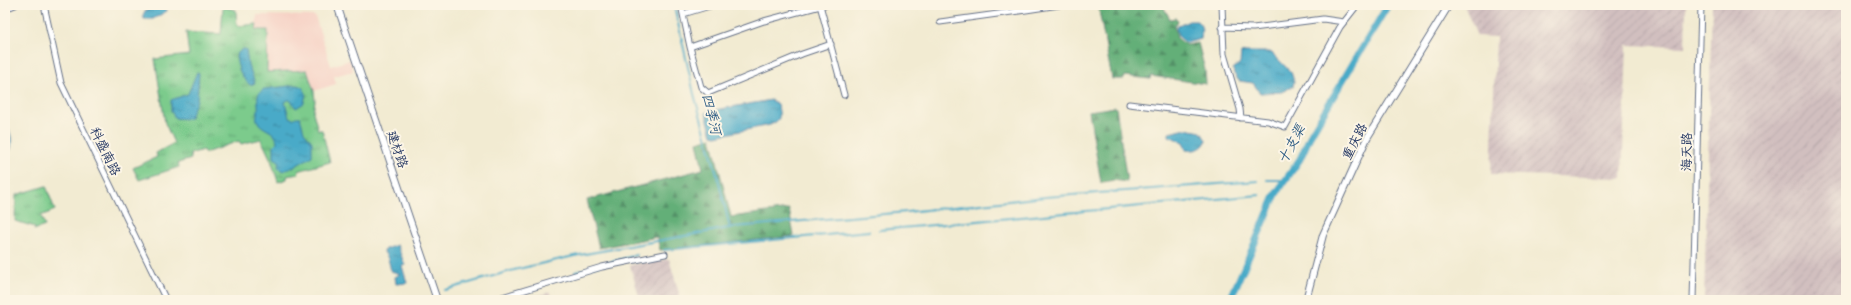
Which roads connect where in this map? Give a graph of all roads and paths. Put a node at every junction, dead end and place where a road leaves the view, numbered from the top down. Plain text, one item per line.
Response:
1 (15, 5) edge
2 (44, 5) edge
3 (337, 5) edge
4 (681, 5) edge
5 (713, 5) edge
6 (822, 5) edge
7 (1059, 5) edge
8 (1222, 5) edge
9 (1354, 5) edge
10 (1449, 5) edge
11 (1701, 5) edge
12 (1026, 7) edge
13 (5, 9) edge
14 (683, 14) junction
15 (940, 22) dead end
16 (1344, 22) junction
17 (1222, 27) junction
18 (831, 44) junction
19 (690, 47) junction
20 (844, 95) dead end
21 (1130, 104) dead end
22 (1241, 118) junction
23 (665, 254) dead end
24 (166, 300) edge
25 (437, 300) edge
26 (492, 300) edge
27 (1306, 300) edge
28 (1693, 300) edge

1 - 13 street
2 - 24 street, 科盛南路
3 - 25 street, 建材路
4 - 14 street
5 - 14 street
6 - 18 street
6 - 19 street
7 - 12 street
8 - 17 street
9 - 16 street
10 - 27 street, 重庆路
11 - 28 street, 海天路
12 - 15 street
14 - 19 street
16 - 17 street
16 - 22 street
17 - 22 street
18 - 19 street
18 - 20 street
21 - 22 street
23 - 26 street

